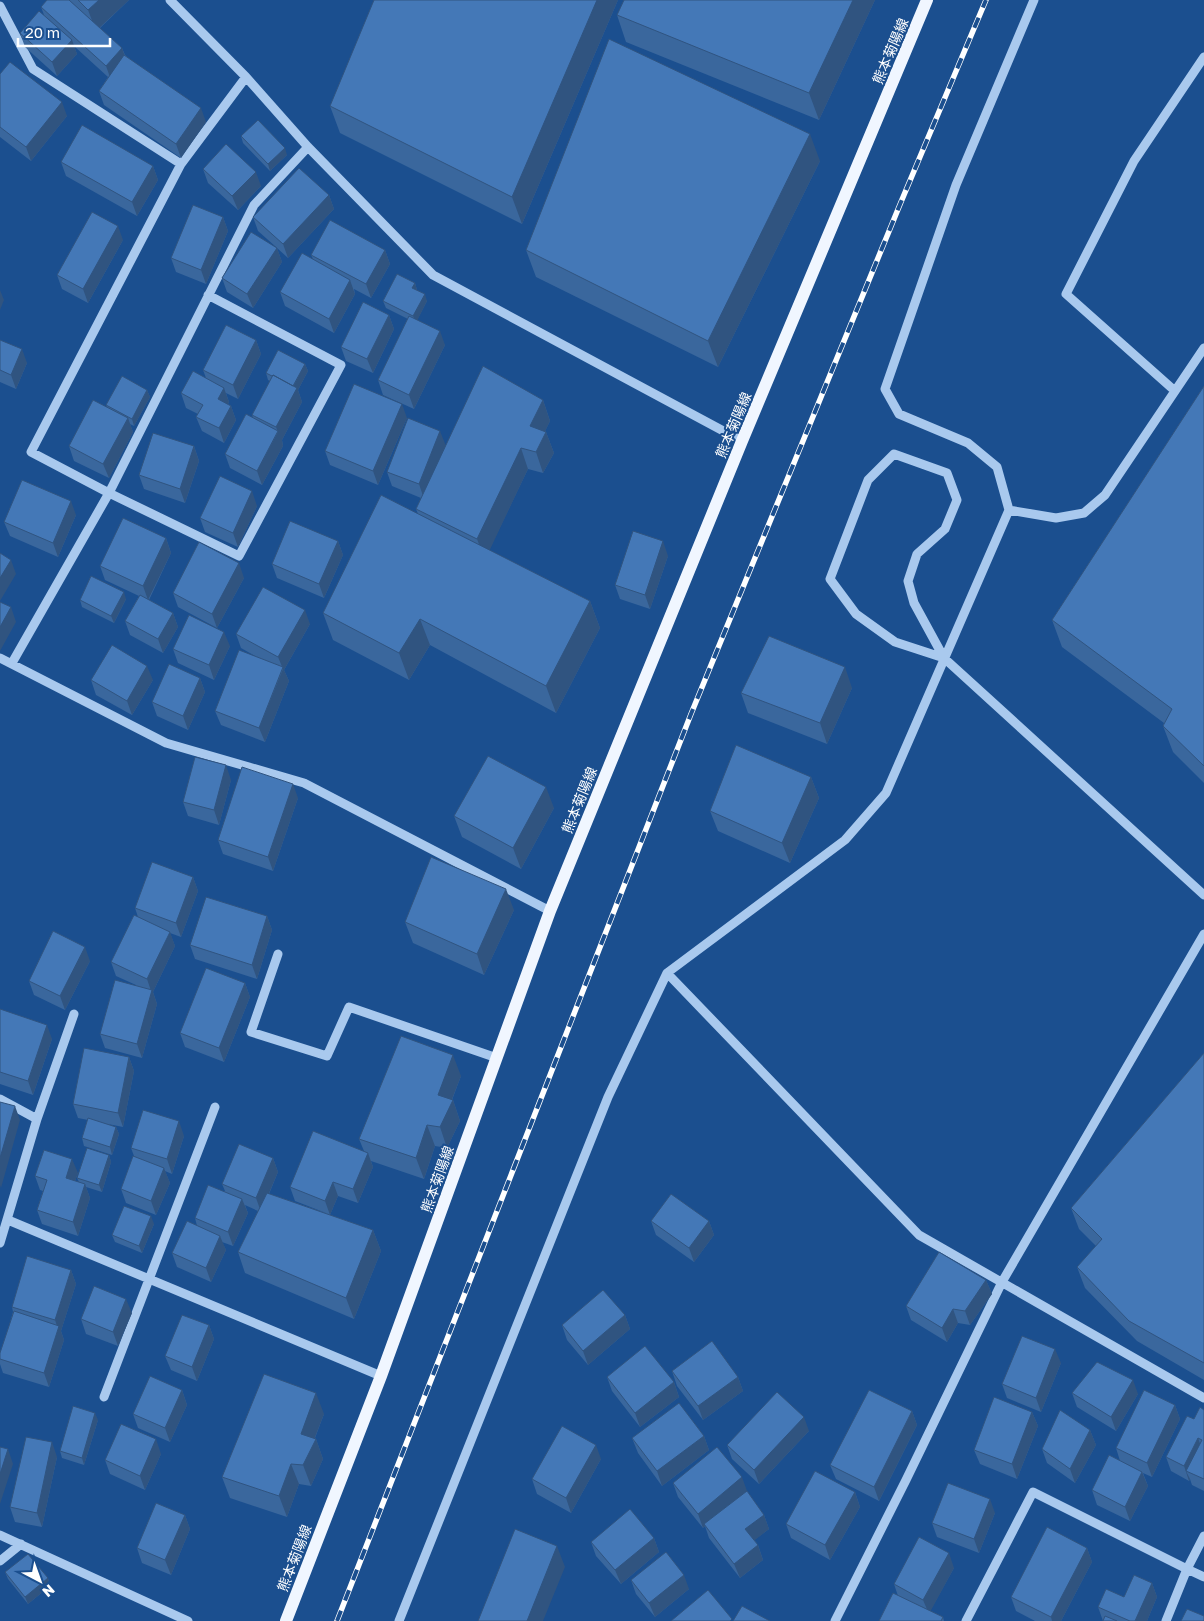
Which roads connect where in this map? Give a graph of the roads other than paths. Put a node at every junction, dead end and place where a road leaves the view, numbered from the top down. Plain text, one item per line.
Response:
1 (170, 0) edge
2 (928, 0) edge
3 (1034, 0) edge
4 (0, 6) edge
5 (1204, 57) edge
6 (246, 77) junction
7 (308, 147) junction
8 (181, 164) junction
9 (208, 295) junction
10 (1204, 348) edge
11 (1175, 391) junction
12 (742, 441) junction
13 (109, 493) junction
14 (1009, 510) junction
15 (0, 658) edge
16 (944, 658) junction
17 (12, 663) junction
18 (1204, 895) edge
19 (550, 911) junction
20 (1204, 934) edge
21 (278, 954) dead end
22 (667, 973) junction
23 (74, 1014) dead end
24 (497, 1058) junction
25 (0, 1099) edge
26 (216, 1107) dead end
27 (37, 1119) junction
28 (8, 1220) junction
29 (0, 1243) edge
30 (149, 1279) junction
31 (1002, 1282) junction
32 (380, 1376) junction
33 (104, 1398) dead end
34 (1204, 1398) edge
35 (0, 1534) edge
36 (1204, 1536) edge
37 (21, 1544) junction
38 (0, 1561) edge
39 (1187, 1570) junction
40 (1204, 1577) edge
41 (188, 1621) edge
42 (286, 1621) edge
43 (399, 1621) edge
44 (835, 1621) edge
45 (966, 1621) edge
46 (1166, 1621) edge

1 - 6 street
2 - 12 main road, 熊本菊陽線
3 - 14 street
4 - 8 street
5 - 11 street
6 - 7 street
6 - 8 street
7 - 9 street
7 - 12 street
8 - 13 street
9 - 13 street
9 - 13 street
10 - 11 street
11 - 14 street
12 - 19 main road, 熊本菊陽線
13 - 17 street
14 - 16 street
15 - 17 street
16 - 16 street
16 - 18 street
16 - 22 street
17 - 19 street
19 - 24 main road, 熊本菊陽線
20 - 31 street
21 - 24 street
22 - 31 street
22 - 43 street
23 - 27 street
24 - 32 main road, 熊本菊陽線
25 - 27 street
26 - 30 street
27 - 28 street
28 - 29 street
28 - 30 street
30 - 32 street
30 - 33 street
31 - 34 street
31 - 44 street
32 - 42 main road, 熊本菊陽線
35 - 37 street
36 - 39 street
37 - 38 street
37 - 41 street
39 - 40 street
39 - 45 street
39 - 46 street

